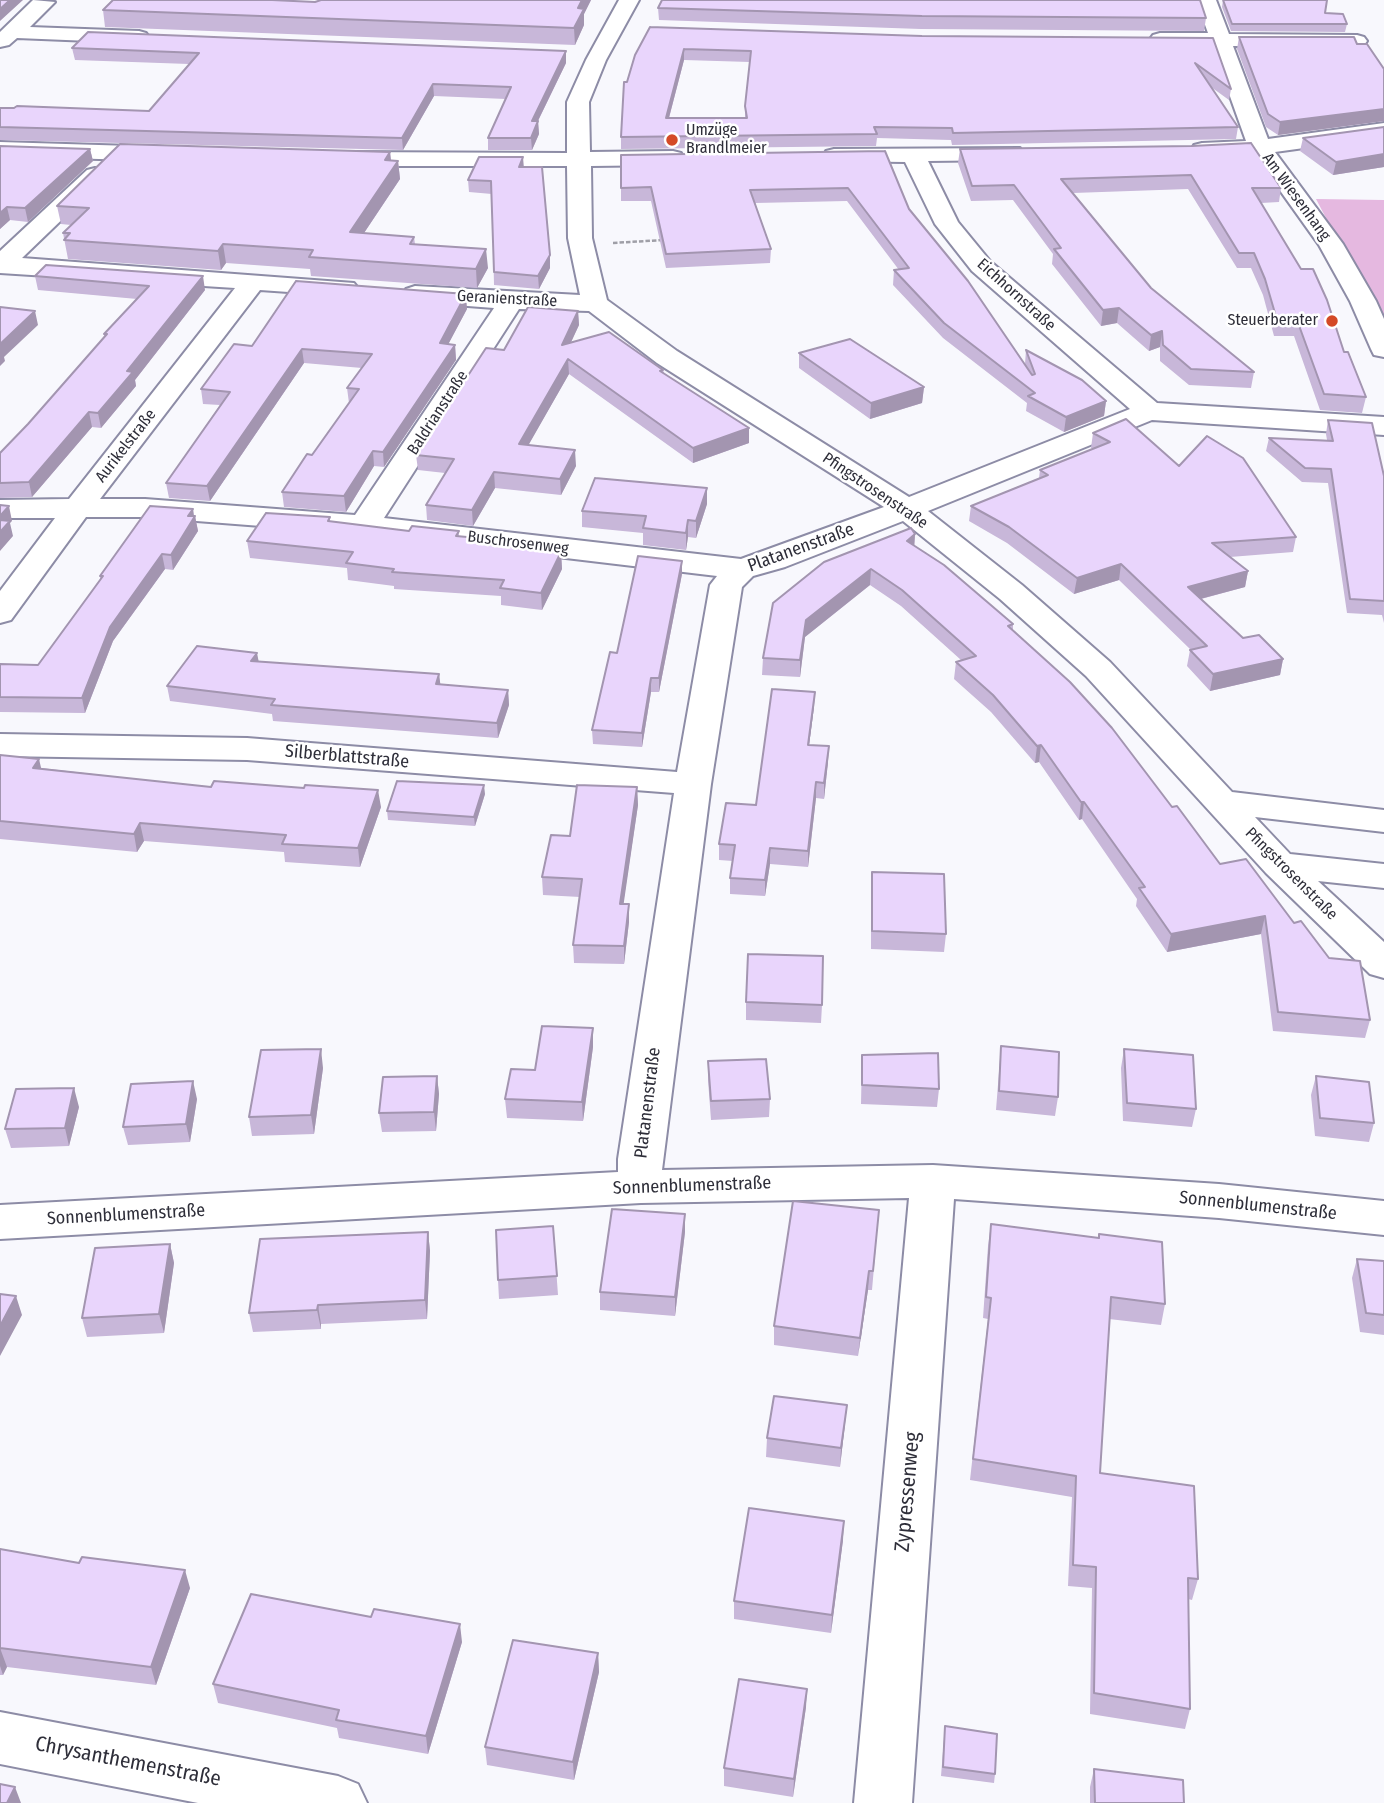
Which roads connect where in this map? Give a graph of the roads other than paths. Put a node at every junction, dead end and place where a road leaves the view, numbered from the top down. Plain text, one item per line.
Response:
1 (629, 0) edge
2 (1206, 0) edge
3 (44, 1) edge
4 (6, 38) edge
5 (159, 38) edge
6 (1139, 39) edge
7 (1221, 40) junction
8 (1357, 41) edge
9 (572, 54) edge
10 (599, 55) junction
11 (1384, 130) edge
12 (1260, 147) junction
13 (0, 149) edge
14 (1176, 151) edge
15 (115, 152) junction
16 (1037, 153) edge
17 (183, 154) edge
18 (912, 154) junction
19 (815, 156) edge
20 (320, 158) edge
21 (689, 158) edge
22 (577, 160) junction
23 (1, 264) edge
24 (254, 281) junction
25 (511, 301) junction
26 (595, 303) junction
27 (1384, 349) edge
28 (1149, 411) junction
29 (1384, 426) edge
30 (0, 509) edge
31 (907, 509) junction
32 (76, 510) junction
33 (364, 525) junction
34 (741, 569) junction
35 (0, 613) edge
36 (0, 745) edge
37 (693, 784) junction
38 (1221, 802) junction
39 (1384, 821) edge
40 (1279, 865) junction
41 (1384, 876) edge
42 (1384, 965) edge
43 (933, 1181) junction
44 (641, 1187) junction
45 (1384, 1219) edge
46 (0, 1222) edge
47 (0, 1738) edge
48 (338, 1803) edge
49 (883, 1803) edge

1 - 10 street
2 - 7 street, Am Wiesenhang
3 - 4 street
4 - 5 street
6 - 7 street
7 - 8 street
7 - 12 street, Am Wiesenhang
9 - 10 street
10 - 22 street
11 - 12 street
12 - 14 street
12 - 27 street, Am Wiesenhang
13 - 15 street
15 - 17 street
15 - 23 street
16 - 18 street
18 - 19 street
18 - 28 street, Eichhornstraße
20 - 22 street
21 - 22 street
22 - 26 street
23 - 24 street, Geranienstraße
24 - 25 street, Geranienstraße
24 - 32 street, Aurikelstraße
25 - 26 street, Geranienstraße
25 - 33 street, Baldrianstraße
26 - 31 street, Pfingstrosenstraße
28 - 29 street, Platanenstraße
28 - 31 street, Platanenstraße
30 - 32 street, Buschrosenweg
31 - 34 street, Platanenstraße
31 - 38 street, Pfingstrosenstraße
32 - 33 street, Buschrosenweg
32 - 35 street, Aurikelstraße
33 - 34 street, Buschrosenweg
34 - 37 street, Platanenstraße
36 - 37 street, Silberblattstraße
37 - 44 street, Platanenstraße
38 - 39 street
38 - 40 street, Pfingstrosenstraße
40 - 41 street
40 - 42 street, Pfingstrosenstraße
43 - 44 street, Sonnenblumenstraße
43 - 45 street, Sonnenblumenstraße
43 - 49 street, Zypressenweg
44 - 46 street, Sonnenblumenstraße
47 - 48 street, Chrysanthemenstraße

